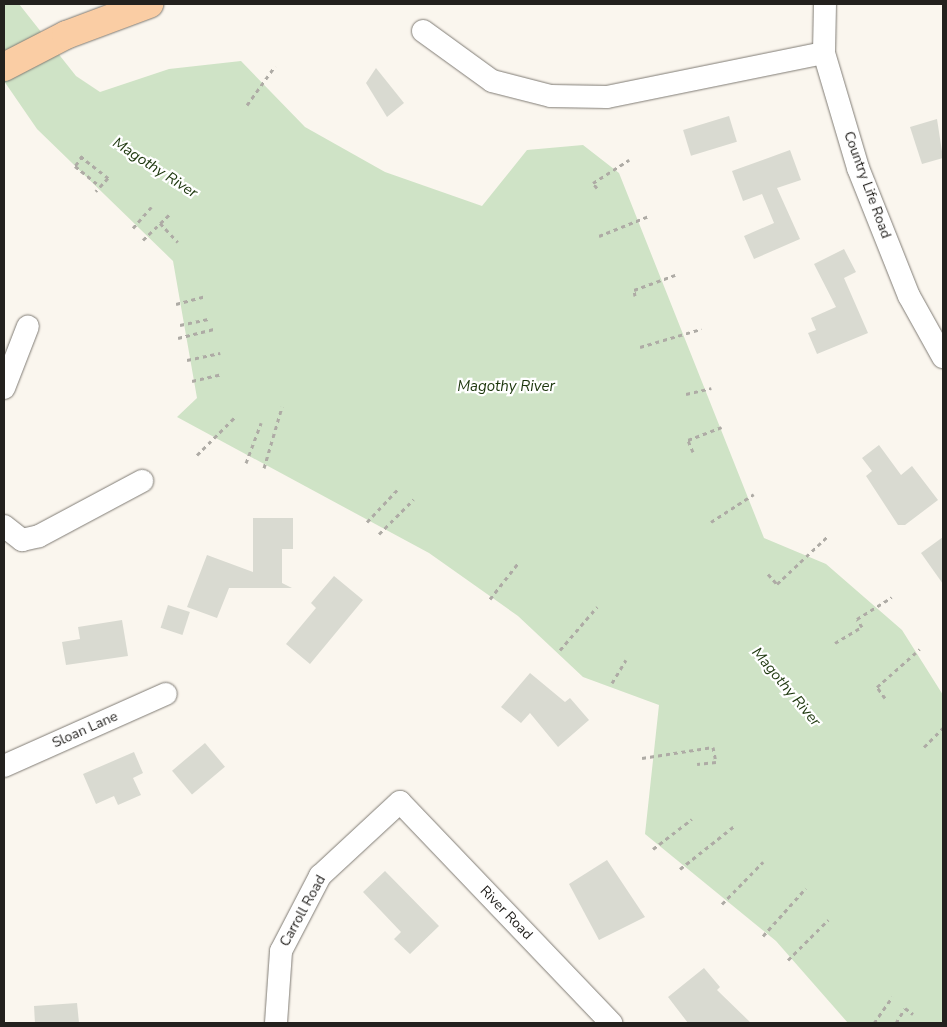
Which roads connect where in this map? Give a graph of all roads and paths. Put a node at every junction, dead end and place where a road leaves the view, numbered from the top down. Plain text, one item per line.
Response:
1 (149, 4) edge
2 (825, 4) edge
3 (423, 30) dead end
4 (824, 53) junction
5 (275, 66) dead end
6 (4, 67) edge
7 (247, 105) dead end
8 (629, 160) dead end
9 (100, 186) junction
10 (597, 188) dead end
11 (96, 191) dead end
12 (151, 207) dead end
13 (171, 213) dead end
14 (649, 216) dead end
15 (160, 223) junction
16 (133, 228) dead end
17 (599, 236) dead end
18 (143, 240) dead end
19 (178, 242) dead end
20 (676, 275) dead end
21 (206, 296) dead end
22 (635, 296) dead end
23 (176, 304) dead end
24 (209, 319) dead end
25 (180, 325) dead end
26 (28, 326) dead end
27 (215, 329) dead end
28 (701, 329) dead end
29 (178, 338) dead end
30 (640, 348) dead end
31 (220, 353) dead end
32 (943, 357) edge
33 (187, 360) dead end
34 (222, 374) dead end
35 (192, 381) dead end
36 (4, 388) edge
37 (711, 388) dead end
38 (686, 394) dead end
39 (282, 407) dead end
40 (236, 416) dead end
41 (261, 423) dead end
42 (722, 427) dead end
43 (693, 452) dead end
44 (197, 456) dead end
45 (246, 463) dead end
46 (264, 468) dead end
47 (142, 481) dead end
48 (398, 489) dead end
49 (754, 494) dead end
50 (414, 499) dead end
51 (367, 522) dead end
52 (711, 522) dead end
53 (4, 526) edge
54 (379, 534) dead end
55 (828, 536) dead end
56 (519, 562) dead end
57 (768, 574) dead end
58 (892, 597) dead end
59 (490, 599) dead end
60 (597, 607) dead end
61 (835, 643) dead end
62 (920, 649) dead end
63 (560, 650) dead end
64 (626, 660) dead end
65 (612, 683) dead end
66 (166, 694) dead end
67 (885, 698) dead end
68 (943, 728) edge
69 (924, 748) dead end
70 (642, 758) dead end
71 (697, 764) dead end
72 (4, 766) edge
73 (400, 802) joint
74 (692, 819) dead end
75 (733, 827) dead end
76 (653, 848) dead end
77 (763, 862) dead end
78 (680, 869) dead end
79 (806, 888) dead end
80 (722, 904) dead end
81 (828, 920) dead end
82 (763, 936) dead end
83 (788, 960) dead end
84 (892, 997) dead end
85 (913, 1014) dead end
86 (276, 1023) edge
87 (611, 1023) edge
88 (874, 1023) edge
89 (896, 1023) edge

1 - 6 main road
2 - 4 street, Country Life Road
3 - 4 street
4 - 32 street, Country Life Road
5 - 7 path
8 - 10 path
9 - 9 path
9 - 11 path
12 - 16 path
13 - 15 path
14 - 17 path
15 - 18 path
15 - 19 path
20 - 22 path
21 - 23 path
24 - 25 path
26 - 36 street
27 - 29 path
28 - 30 path
31 - 33 path
34 - 35 path
37 - 38 path
39 - 46 path
40 - 44 path
41 - 45 path
42 - 43 path
47 - 53 street
48 - 51 path
49 - 52 path
50 - 54 path
55 - 57 path
56 - 59 path
58 - 61 path
60 - 63 path
62 - 67 path
64 - 65 path
66 - 72 street, Sloan Lane
68 - 69 path
70 - 71 path
73 - 86 street, Carroll Road
73 - 87 street, River Road
74 - 76 path
75 - 78 path
77 - 80 path
79 - 82 path
81 - 83 path
84 - 88 path
85 - 89 path

